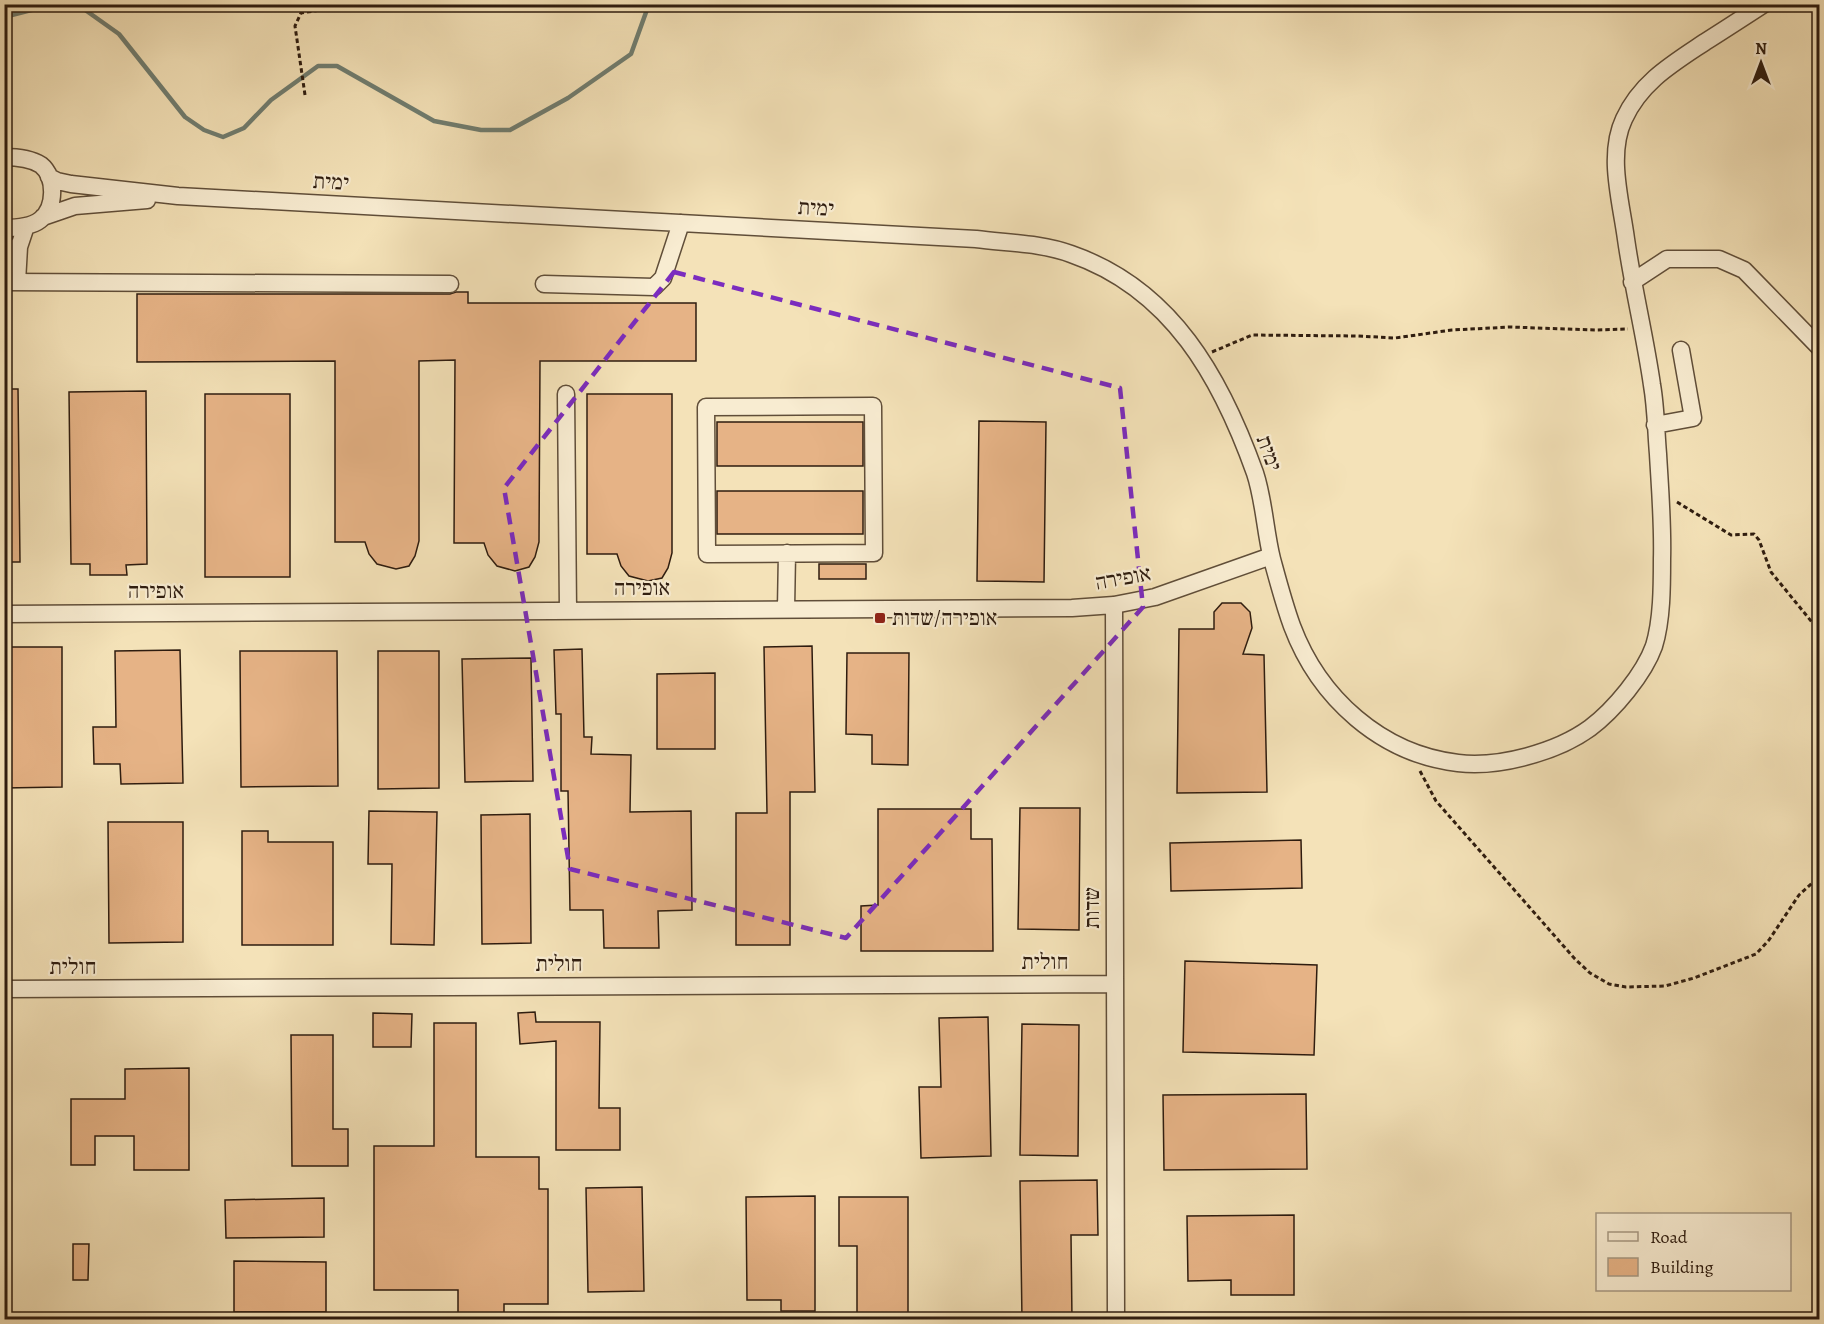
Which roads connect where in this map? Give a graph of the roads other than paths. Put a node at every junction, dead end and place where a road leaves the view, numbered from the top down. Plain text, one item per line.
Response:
1 (1764, 4) edge
2 (4, 157) edge
3 (49, 177) junction
4 (178, 196) junction
5 (43, 217) junction
6 (681, 223) junction
7 (26, 226) junction
8 (4, 228) edge
9 (4, 241) edge
10 (13, 277) edge
11 (1632, 282) junction
12 (450, 284) dead end
13 (544, 284) dead end
14 (1820, 348) edge
15 (1681, 350) dead end
16 (566, 394) dead end
17 (1655, 425) junction
18 (787, 553) junction
19 (1271, 556) junction
20 (1114, 605) junction
21 (786, 609) junction
22 (568, 611) junction
23 (4, 615) edge
24 (1115, 984) junction
25 (4, 989) edge
26 (1116, 1320) edge

1 - 11 street, ימית
2 - 3 street
3 - 4 street, ימית
3 - 5 street
4 - 5 street, ימית
4 - 6 street, ימית
5 - 7 street, ימית
6 - 13 street
6 - 19 street, ימית
7 - 8 street
7 - 10 street
9 - 10 street
10 - 12 street
11 - 14 street
11 - 17 street, ימית
15 - 17 street
16 - 22 street
17 - 19 street, ימית
18 - 18 street
18 - 21 street
19 - 20 street, אופירה
20 - 21 street, אופירה
20 - 24 street, שדות
21 - 22 street, אופירה
22 - 23 street, אופירה
24 - 25 street, חולית
24 - 26 street, שדות

